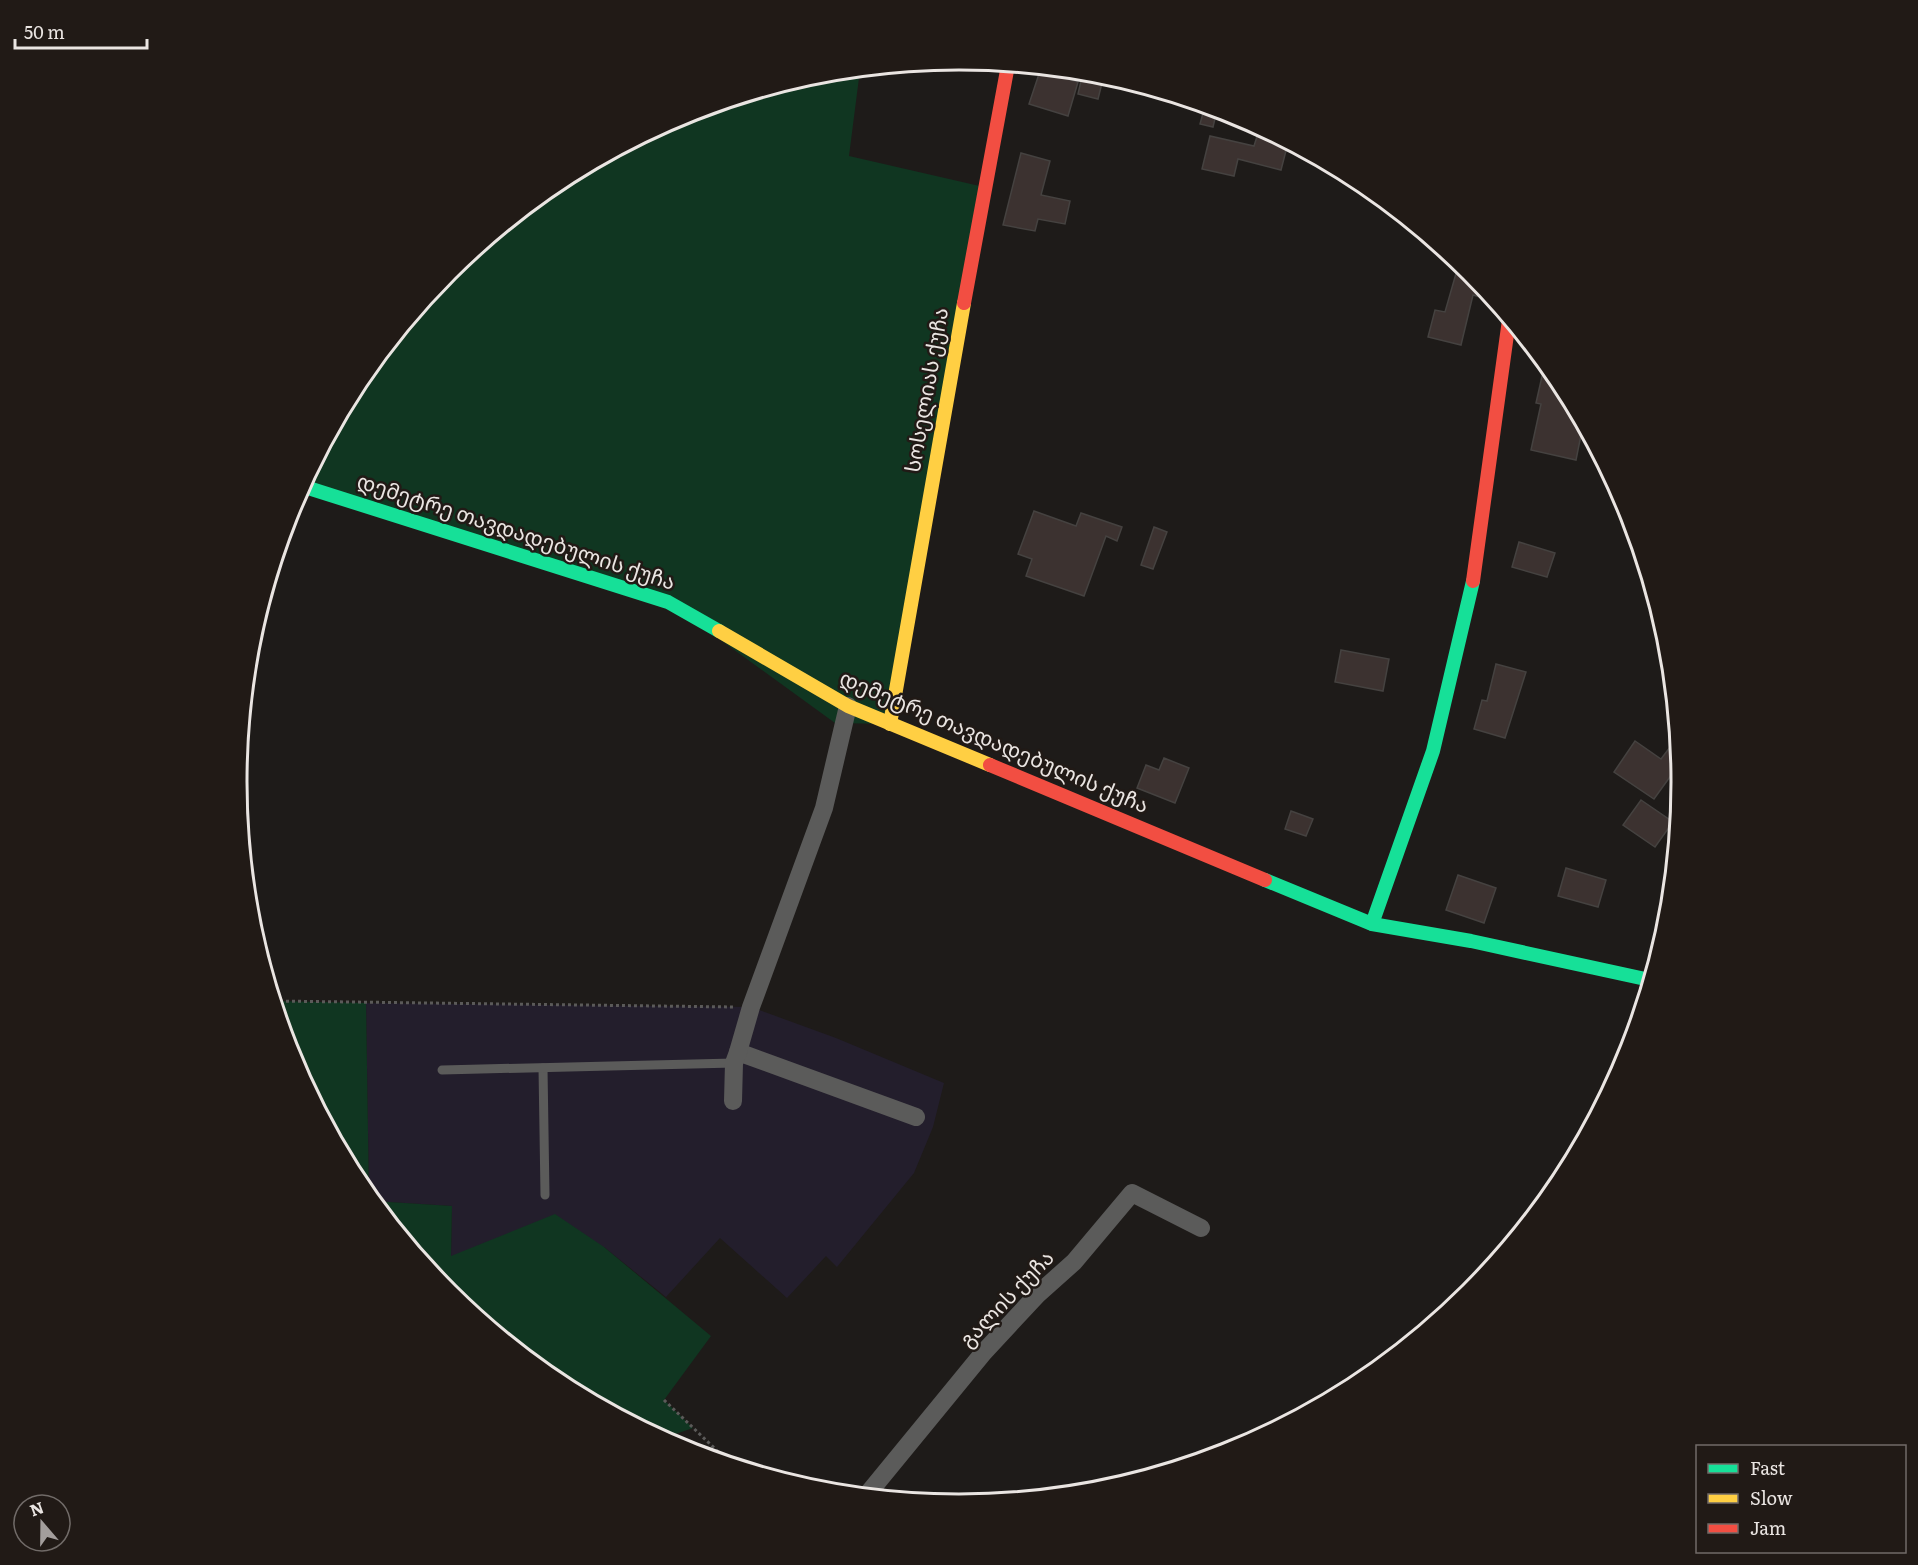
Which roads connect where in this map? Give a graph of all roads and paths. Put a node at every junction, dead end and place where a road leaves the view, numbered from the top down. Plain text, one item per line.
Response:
1 (1007, 72) edge
2 (1508, 329) edge
3 (311, 489) edge
4 (848, 706) junction
5 (890, 724) junction
6 (1372, 924) junction
7 (1643, 979) edge
8 (282, 1001) edge
9 (751, 1007) junction
10 (736, 1057) junction
11 (543, 1068) junction
12 (442, 1070) dead end
13 (733, 1101) dead end
14 (916, 1117) dead end
15 (545, 1195) dead end
16 (1201, 1228) dead end
17 (663, 1400) dead end
18 (719, 1453) edge
19 (872, 1489) edge

1 - 5 street, სოსელიას ქუჩა
2 - 6 street
3 - 4 street, დემეტრე თავდადებულის ქუჩა
4 - 5 street, დემეტრე თავდადებულის ქუჩა
4 - 9 street
5 - 6 street, დემეტრე თავდადებულის ქუჩა
6 - 7 street, დემეტრე თავდადებულის ქუჩა
8 - 9 path
9 - 10 street
10 - 11 lane
10 - 13 street
10 - 14 street
11 - 12 lane
11 - 15 lane
16 - 19 street, გალის ქუჩა
17 - 18 path

